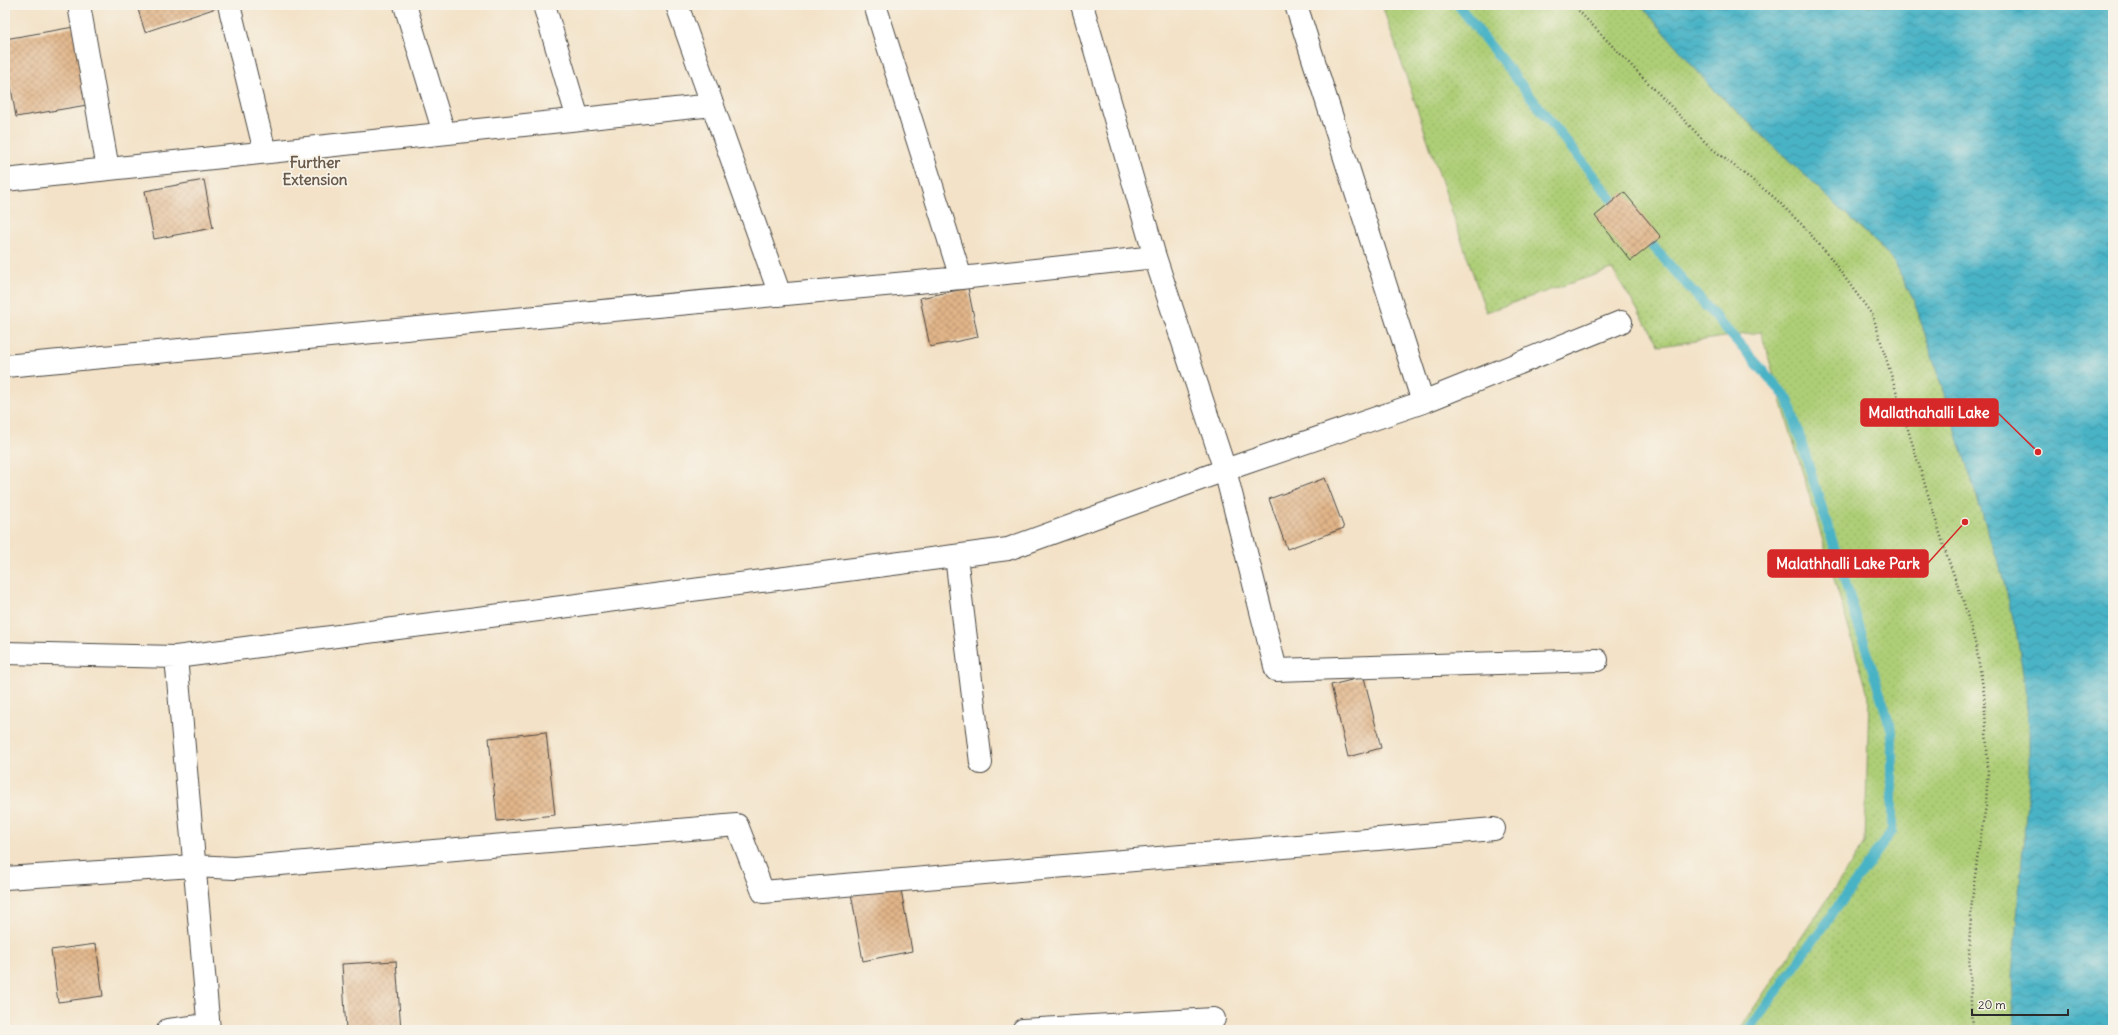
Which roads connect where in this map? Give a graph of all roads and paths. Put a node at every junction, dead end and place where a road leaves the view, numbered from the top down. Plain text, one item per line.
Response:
1 (79, 5) edge
2 (229, 5) edge
3 (405, 5) edge
4 (544, 5) edge
5 (677, 5) edge
6 (875, 5) edge
7 (1082, 5) edge
8 (1296, 5) edge
9 (1573, 5) edge
10 (713, 105) junction
11 (578, 119) junction
12 (444, 133) junction
13 (265, 152) junction
14 (108, 169) junction
15 (5, 180) edge
16 (1155, 257) junction
17 (961, 278) junction
18 (780, 295) junction
19 (1622, 322) dead end
20 (5, 366) edge
21 (1423, 402) junction
22 (1225, 470) junction
23 (956, 556) junction
24 (5, 653) edge
25 (176, 657) junction
26 (1597, 660) dead end
27 (981, 763) dead end
28 (1494, 829) dead end
29 (194, 866) junction
30 (5, 878) edge
31 (1214, 1019) dead end
32 (208, 1028) edge
33 (168, 1030) edge
34 (1023, 1030) edge
35 (1972, 1030) edge

1 - 14 street
2 - 13 street
3 - 12 street
4 - 11 street
5 - 10 street
6 - 17 street
7 - 16 street
8 - 21 street
9 - 35 path
10 - 11 street
10 - 18 street
11 - 12 street
12 - 13 street
13 - 14 street
14 - 15 street
16 - 17 street
16 - 22 street
17 - 18 street
18 - 20 street
19 - 21 street
21 - 22 street
22 - 23 street
22 - 26 street
23 - 25 street
23 - 27 street
24 - 25 street
25 - 29 street
28 - 29 street
29 - 30 street
29 - 32 street
31 - 34 street
32 - 33 street

